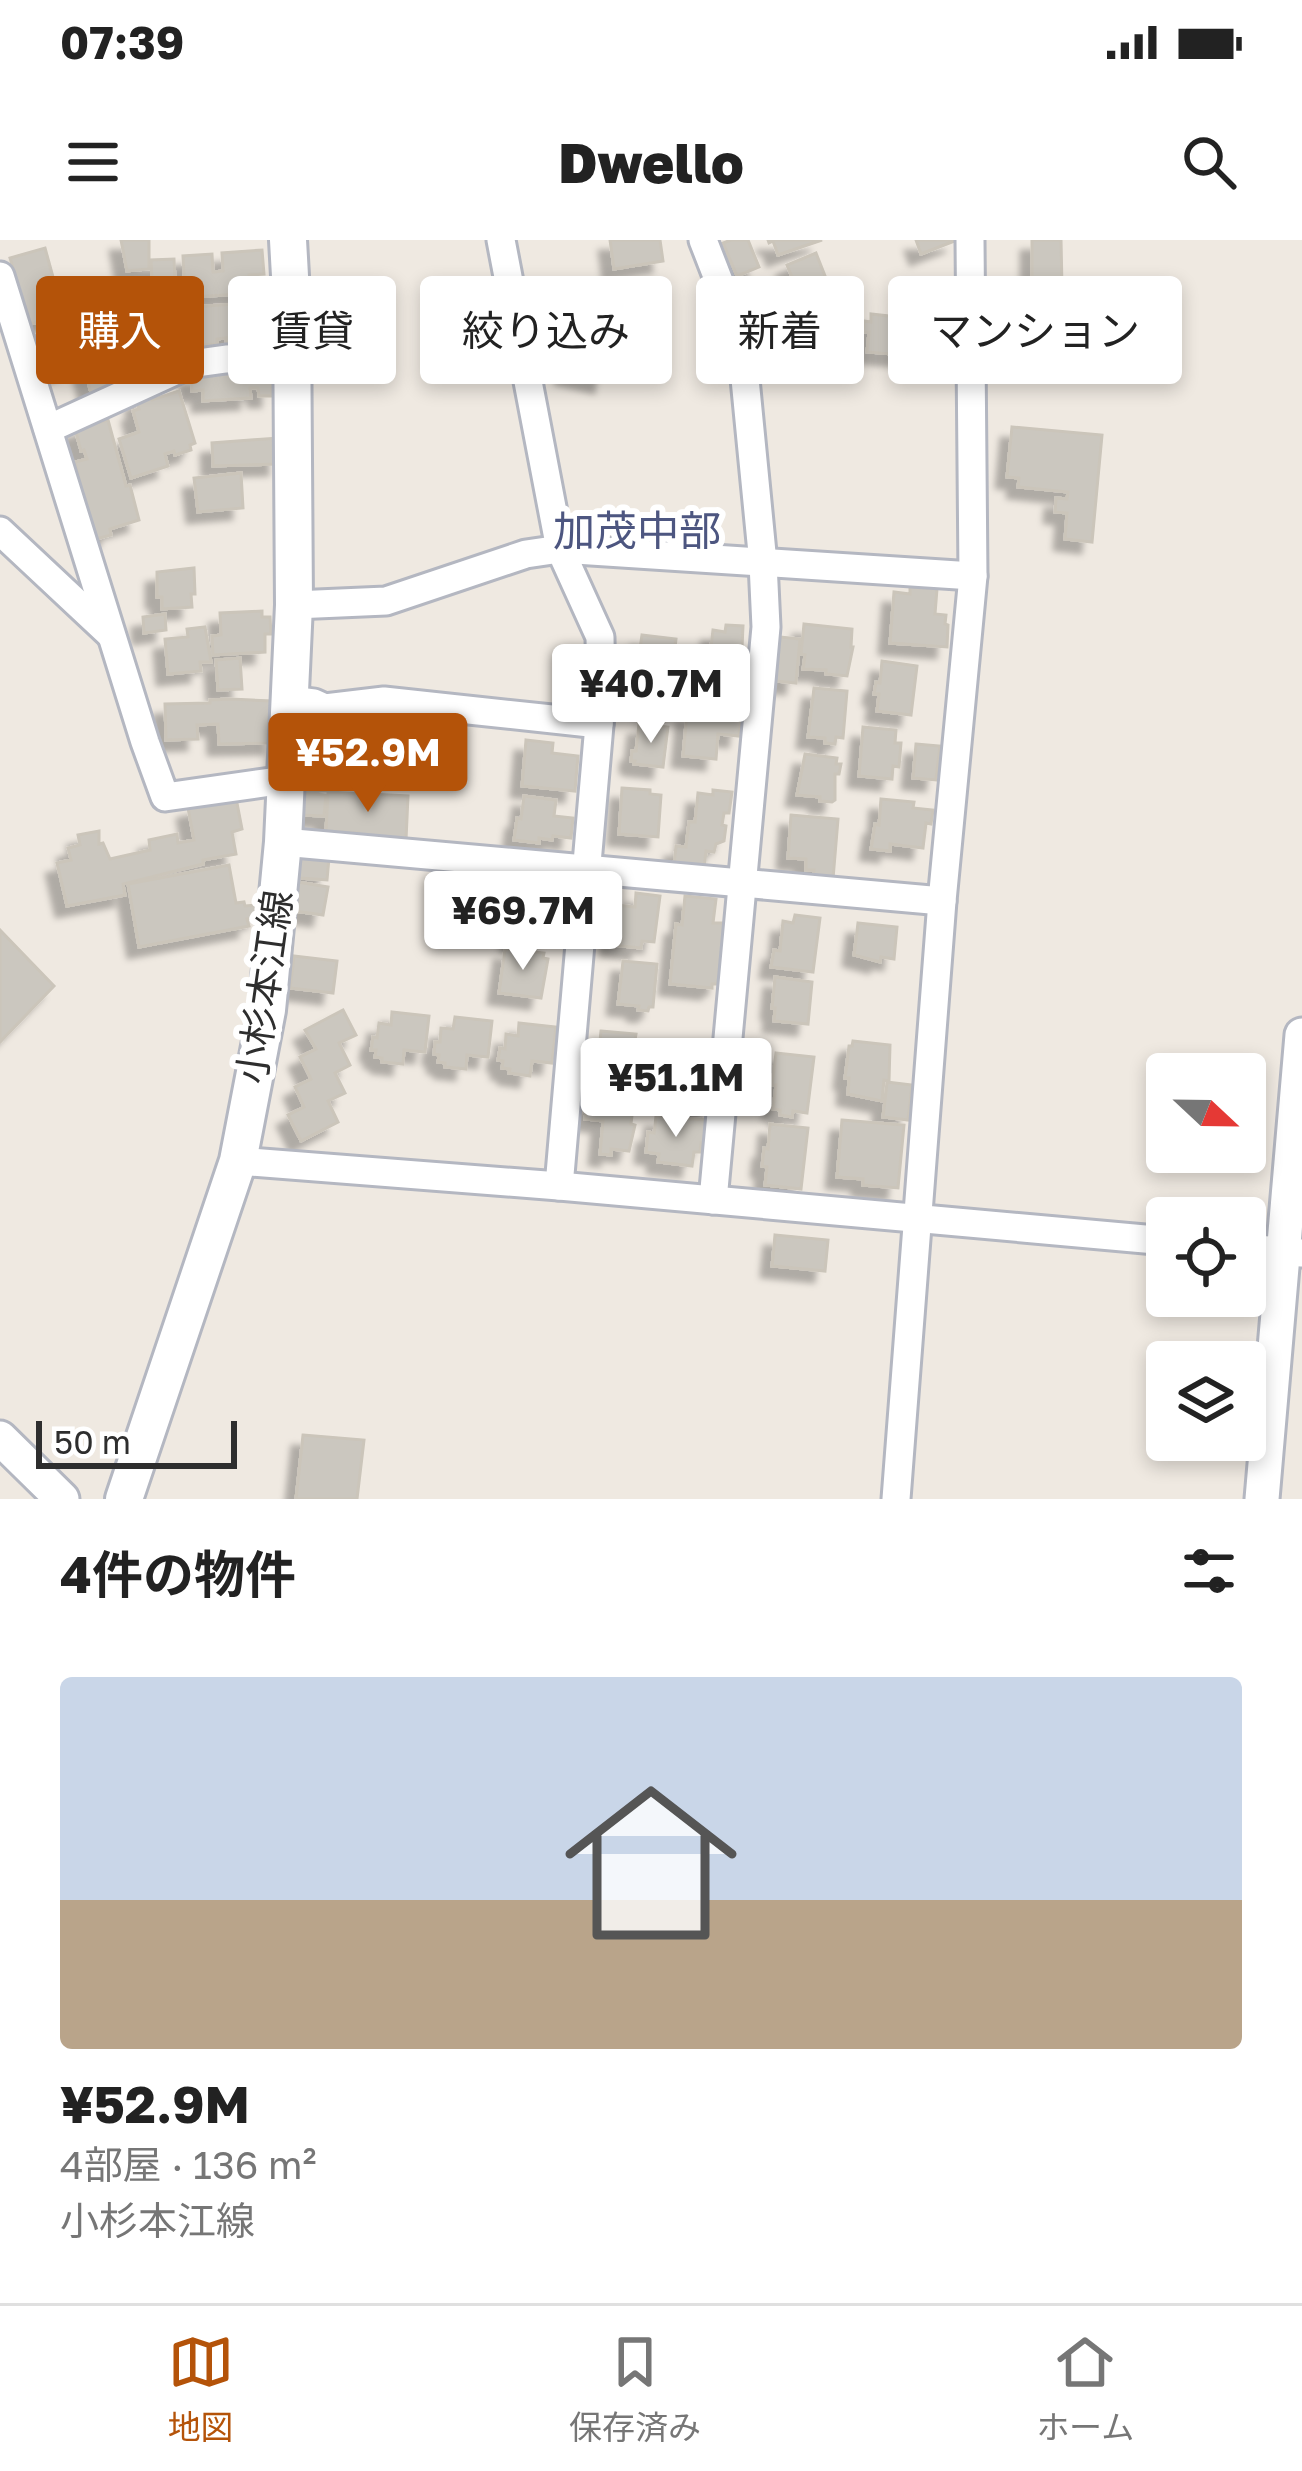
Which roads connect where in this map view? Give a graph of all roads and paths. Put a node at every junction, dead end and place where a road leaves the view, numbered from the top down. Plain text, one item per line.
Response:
1 (288, 240) edge
2 (501, 240) edge
3 (703, 240) edge
4 (970, 240) edge
5 (0, 276) edge
6 (289, 276) edge
7 (228, 358) edge
8 (292, 384) edge
9 (48, 429) junction
10 (0, 531) edge
11 (560, 549) junction
12 (763, 563) junction
13 (973, 576) junction
14 (294, 605) junction
15 (114, 638) junction
16 (290, 700) junction
17 (599, 724) junction
18 (285, 780) junction
19 (283, 842) junction
20 (586, 871) junction
21 (743, 885) junction
22 (942, 901) junction
23 (1302, 1034) edge
24 (238, 1161) junction
25 (559, 1186) junction
26 (713, 1200) junction
27 (916, 1219) junction
28 (1146, 1239) edge
29 (1293, 1252) edge
30 (0, 1438) edge
31 (62, 1499) edge
32 (124, 1499) edge
33 (896, 1499) edge
34 (1262, 1499) edge

1 - 6 main road, 小杉本江線
2 - 11 street
3 - 12 street
4 - 13 street
5 - 9 street
7 - 9 street
8 - 14 main road, 小杉本江線
9 - 15 street
10 - 15 street
11 - 12 street
11 - 14 street
11 - 17 street
12 - 13 street
12 - 21 street
13 - 22 street
14 - 16 main road, 小杉本江線
15 - 18 street
16 - 17 street
16 - 18 main road, 小杉本江線
17 - 20 street
18 - 19 main road, 小杉本江線
19 - 20 street
19 - 24 main road, 小杉本江線
20 - 21 street
20 - 25 street
21 - 22 street
21 - 26 street
22 - 27 street
23 - 29 street
24 - 25 street
24 - 32 main road, 小杉本江線
25 - 26 street
26 - 27 street
27 - 28 street
27 - 33 street
29 - 34 street
30 - 31 street

